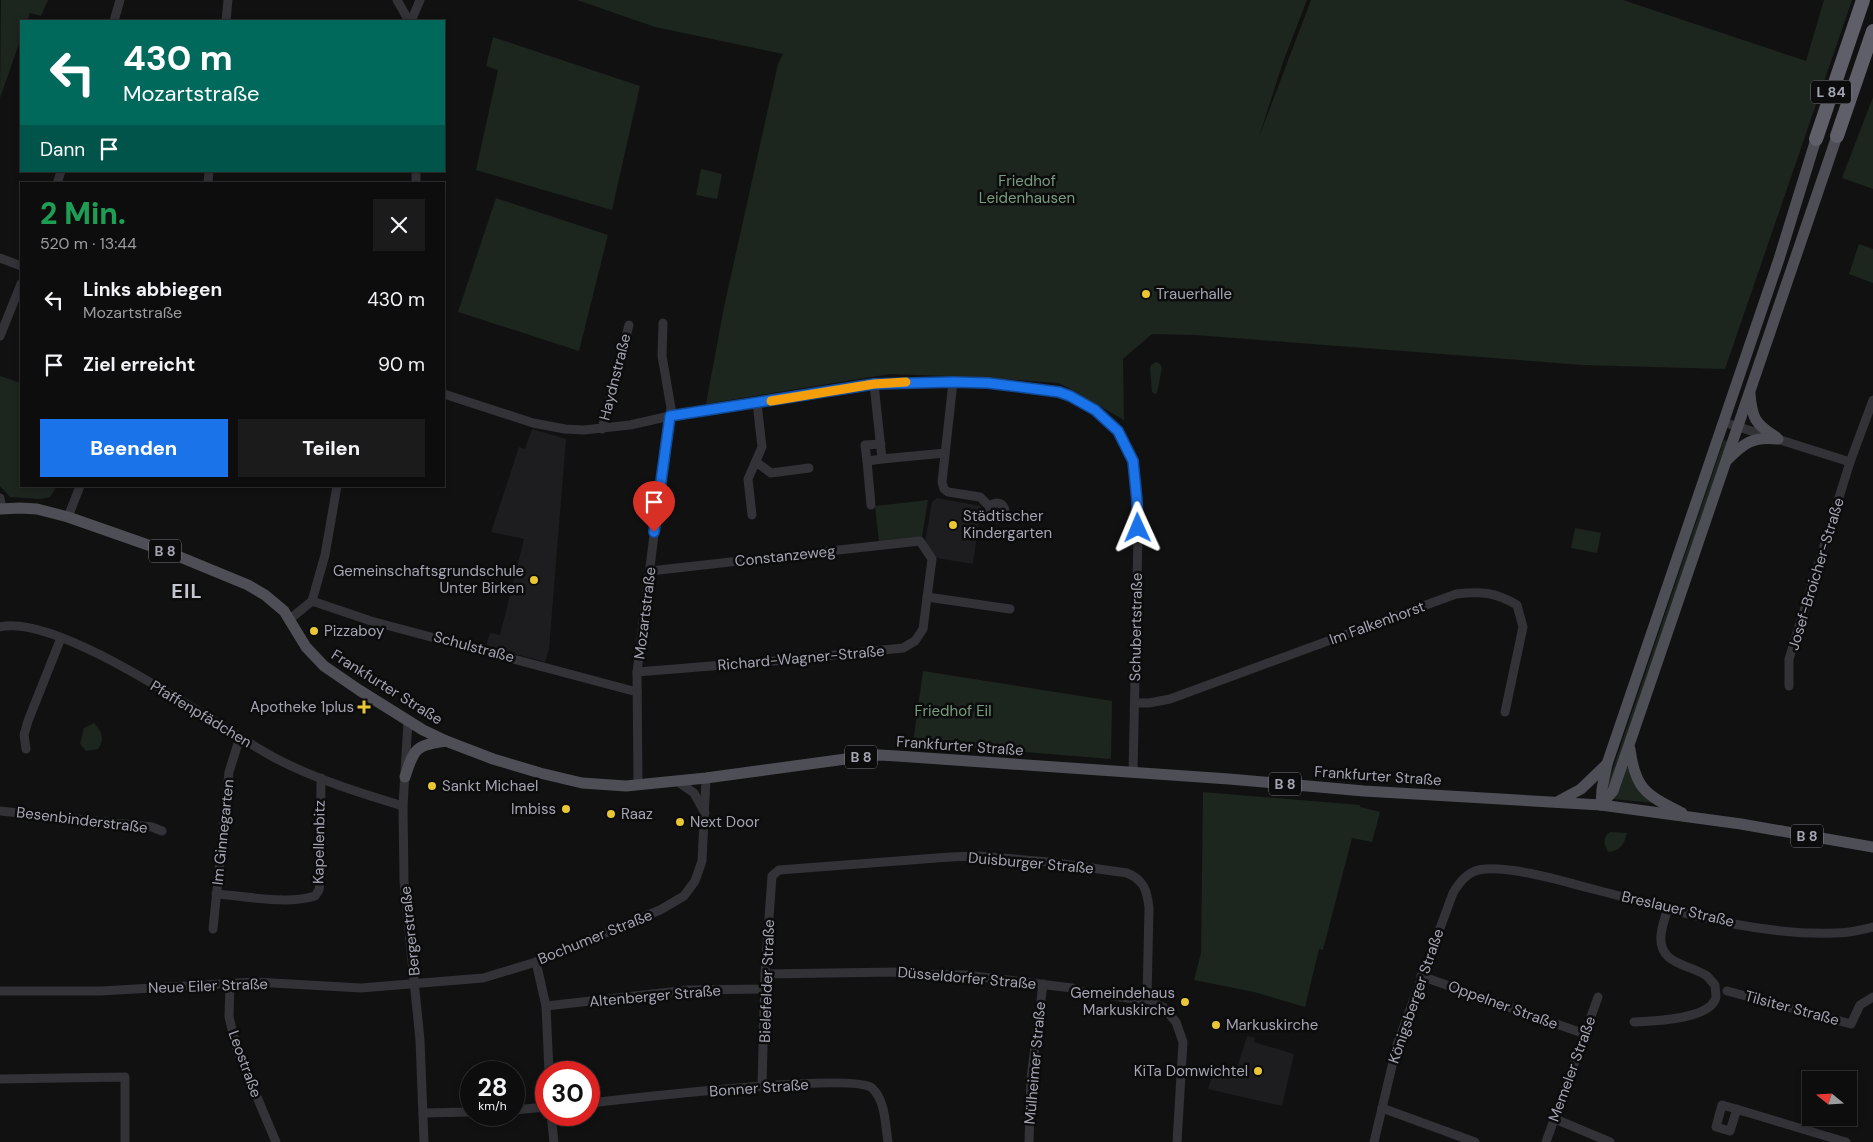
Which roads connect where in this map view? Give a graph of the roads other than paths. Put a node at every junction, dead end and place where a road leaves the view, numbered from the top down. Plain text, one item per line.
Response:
1 (120, 0) edge
2 (228, 0) edge
3 (397, 0) edge
4 (420, 0) edge
5 (1863, 0) edge
6 (114, 20) edge
7 (226, 20) edge
8 (408, 20) edge
9 (410, 20) edge
10 (1873, 31) edge
11 (1873, 62) edge
12 (1837, 136) junction
13 (1816, 139) joint
14 (0, 258) edge
15 (20, 266) edge
16 (20, 286) edge
17 (663, 323) dead end
18 (628, 324) dead end
19 (0, 336) edge
20 (953, 382) junction
21 (874, 384) junction
22 (1750, 390) junction
23 (445, 394) edge
24 (1873, 400) edge
25 (757, 403) junction
26 (670, 416) junction
27 (1723, 422) junction
28 (1737, 426) junction
29 (602, 429) junction
30 (1778, 438) junction
31 (881, 444) junction
32 (945, 453) junction
33 (882, 459) junction
34 (867, 461) junction
35 (756, 462) junction
36 (1850, 462) junction
37 (1724, 463) junction
38 (808, 468) dead end
39 (80, 487) edge
40 (337, 487) edge
41 (1, 505) edge
42 (872, 505) dead end
43 (990, 508) dead end
44 (752, 515) dead end
45 (68, 517) junction
46 (920, 541) joint
47 (650, 571) junction
48 (927, 597) junction
49 (312, 601) junction
50 (1010, 610) dead end
51 (290, 619) junction
52 (0, 627) edge
53 (61, 638) junction
54 (637, 672) junction
55 (1789, 686) dead end
56 (637, 692) junction
57 (1135, 703) junction
58 (1505, 712) dead end
59 (408, 721) junction
60 (240, 737) junction
61 (446, 741) junction
62 (1629, 745) junction
63 (26, 749) dead end
64 (1606, 764) junction
65 (1133, 773) junction
66 (405, 777) junction
67 (321, 778) junction
68 (706, 778) junction
69 (677, 781) junction
70 (638, 785) junction
71 (1556, 802) junction
72 (1601, 805) junction
73 (403, 806) junction
74 (0, 811) edge
75 (706, 813) junction
76 (1690, 817) junction
77 (162, 831) dead end
78 (1873, 848) edge
79 (1485, 869) joint
80 (772, 876) joint
81 (216, 894) junction
82 (1668, 908) junction
83 (1873, 927) edge
84 (213, 929) dead end
85 (536, 962) junction
86 (765, 974) junction
87 (1421, 976) junction
88 (230, 984) junction
89 (416, 984) junction
90 (1043, 984) junction
91 (765, 989) junction
92 (0, 991) edge
93 (1728, 991) dead end
94 (1598, 997) dead end
95 (1873, 997) edge
96 (1147, 999) junction
97 (546, 1006) junction
98 (1634, 1022) dead end
99 (1585, 1034) junction
100 (548, 1061) edge
101 (0, 1079) edge
102 (762, 1086) junction
103 (600, 1102) edge
104 (1382, 1108) junction
105 (1737, 1109) dead end
106 (460, 1112) edge
107 (423, 1113) junction
108 (1554, 1119) junction
109 (552, 1126) edge
110 (125, 1142) edge
111 (276, 1142) edge
112 (424, 1142) edge
113 (554, 1142) edge
114 (888, 1142) edge
115 (1029, 1142) edge
116 (1177, 1142) edge
117 (1374, 1142) edge
118 (1475, 1142) edge
119 (1546, 1142) edge
120 (1610, 1142) edge
121 (1846, 1142) edge

1 - 6 street
2 - 7 street
3 - 8 street
4 - 9 street
5 - 13 highway, L 84
10 - 12 highway, L 84
11 - 12 highway
12 - 22 main road, L 84
13 - 27 main road, L 84
14 - 15 street
16 - 19 street
17 - 26 street, Mozartstraße
18 - 29 street, Haydnstraße
20 - 21 street, Schubertstraße
20 - 32 street
20 - 57 street, Schubertstraße
21 - 25 street, Schubertstraße
21 - 31 street
22 - 28 main road, L 84
22 - 30 main road
23 - 29 street, Schubertstraße
24 - 36 street, Josef-Broicher-Straße
25 - 26 street, Schubertstraße
25 - 35 street
26 - 29 street, Schubertstraße
26 - 47 street, Mozartstraße
27 - 28 street
27 - 64 main road, L 84
28 - 30 street
28 - 37 main road, L 84
30 - 36 street
30 - 37 main road
31 - 33 street
31 - 34 street
32 - 33 street
32 - 43 street
33 - 34 street
34 - 42 street
35 - 38 street
35 - 44 street
36 - 55 street, Josef-Broicher-Straße
37 - 62 main road, L 84
39 - 45 street
40 - 49 street
41 - 45 main road, Frankfurter Straße / B 8
45 - 51 main road, Frankfurter Straße / B 8
46 - 47 street, Constanzeweg
46 - 48 street, Richard-Wagner-Straße
47 - 54 street, Mozartstraße
48 - 50 street
48 - 54 street, Richard-Wagner-Straße
49 - 51 street
49 - 56 street, Schulstraße
51 - 59 main road, Frankfurter Straße / B 8
52 - 53 street, Pfaffenpfädchen
53 - 60 street, Pfaffenpfädchen
53 - 63 street
54 - 56 street, Mozartstraße
56 - 70 street, Mozartstraße
57 - 58 street, Im Falkenhorst
57 - 65 street, Schubertstraße
59 - 61 main road, Frankfurter Straße / B 8
59 - 66 street, Bergerstraße
60 - 67 street, Pfaffenpfädchen
60 - 81 street, Im Ginnegarten
61 - 66 main road
61 - 70 main road, Frankfurter Straße / B 8
62 - 72 main road, L 84
62 - 76 main road
64 - 71 main road
64 - 72 main road, L 84
65 - 68 main road, Frankfurter Straße / B 8
65 - 71 main road, Frankfurter Straße / B 8
66 - 73 street, Bergerstraße
67 - 73 street, Pfaffenpfädchen
67 - 81 street, Kapellenbitz
68 - 69 main road, Frankfurter Straße / B 8
68 - 75 street, Bochumer Straße
69 - 70 main road, Frankfurter Straße / B 8
69 - 75 street
71 - 72 main road, Frankfurter Straße / B 8
72 - 76 main road, Frankfurter Straße / B 8
73 - 89 street, Bergerstraße
74 - 77 street, Besenbinderstraße
75 - 85 street, Bochumer Straße
76 - 78 main road, Frankfurter Straße / B 8
79 - 82 street, Breslauer Straße
79 - 87 street, Königsberger Straße
80 - 86 street, Bielefelder Straße
80 - 96 street, Duisburger Straße
81 - 84 street, Im Ginnegarten
82 - 83 street, Breslauer Straße
82 - 98 street
85 - 89 street, Bochumer Straße
85 - 97 street
86 - 90 street, Düsseldorfer Straße
86 - 91 street, Bielefelder Straße
87 - 99 street, Oppelner Straße
87 - 104 street, Königsberger Straße
88 - 89 street, Neue Eiler Straße
88 - 92 street, Neue Eiler Straße
88 - 111 street, Leostraße
89 - 107 street, Bergerstraße
90 - 96 street, Düsseldorfer Straße
90 - 115 street, Mülheimer Straße
91 - 97 street, Altenberger Straße
91 - 102 street, Bielefelder Straße
93 - 95 street, Tilsiter Straße
94 - 99 street, Memeler Straße
96 - 116 street, Düsseldorfer Straße
97 - 100 street
99 - 108 street, Memeler Straße
101 - 110 street
102 - 103 street, Bonner Straße
102 - 114 street, Bonner Straße
104 - 117 street, Königsberger Straße
104 - 118 street
105 - 121 street
106 - 107 street
107 - 112 street, Bergerstraße
108 - 119 street, Memeler Straße
108 - 120 street
109 - 113 street

